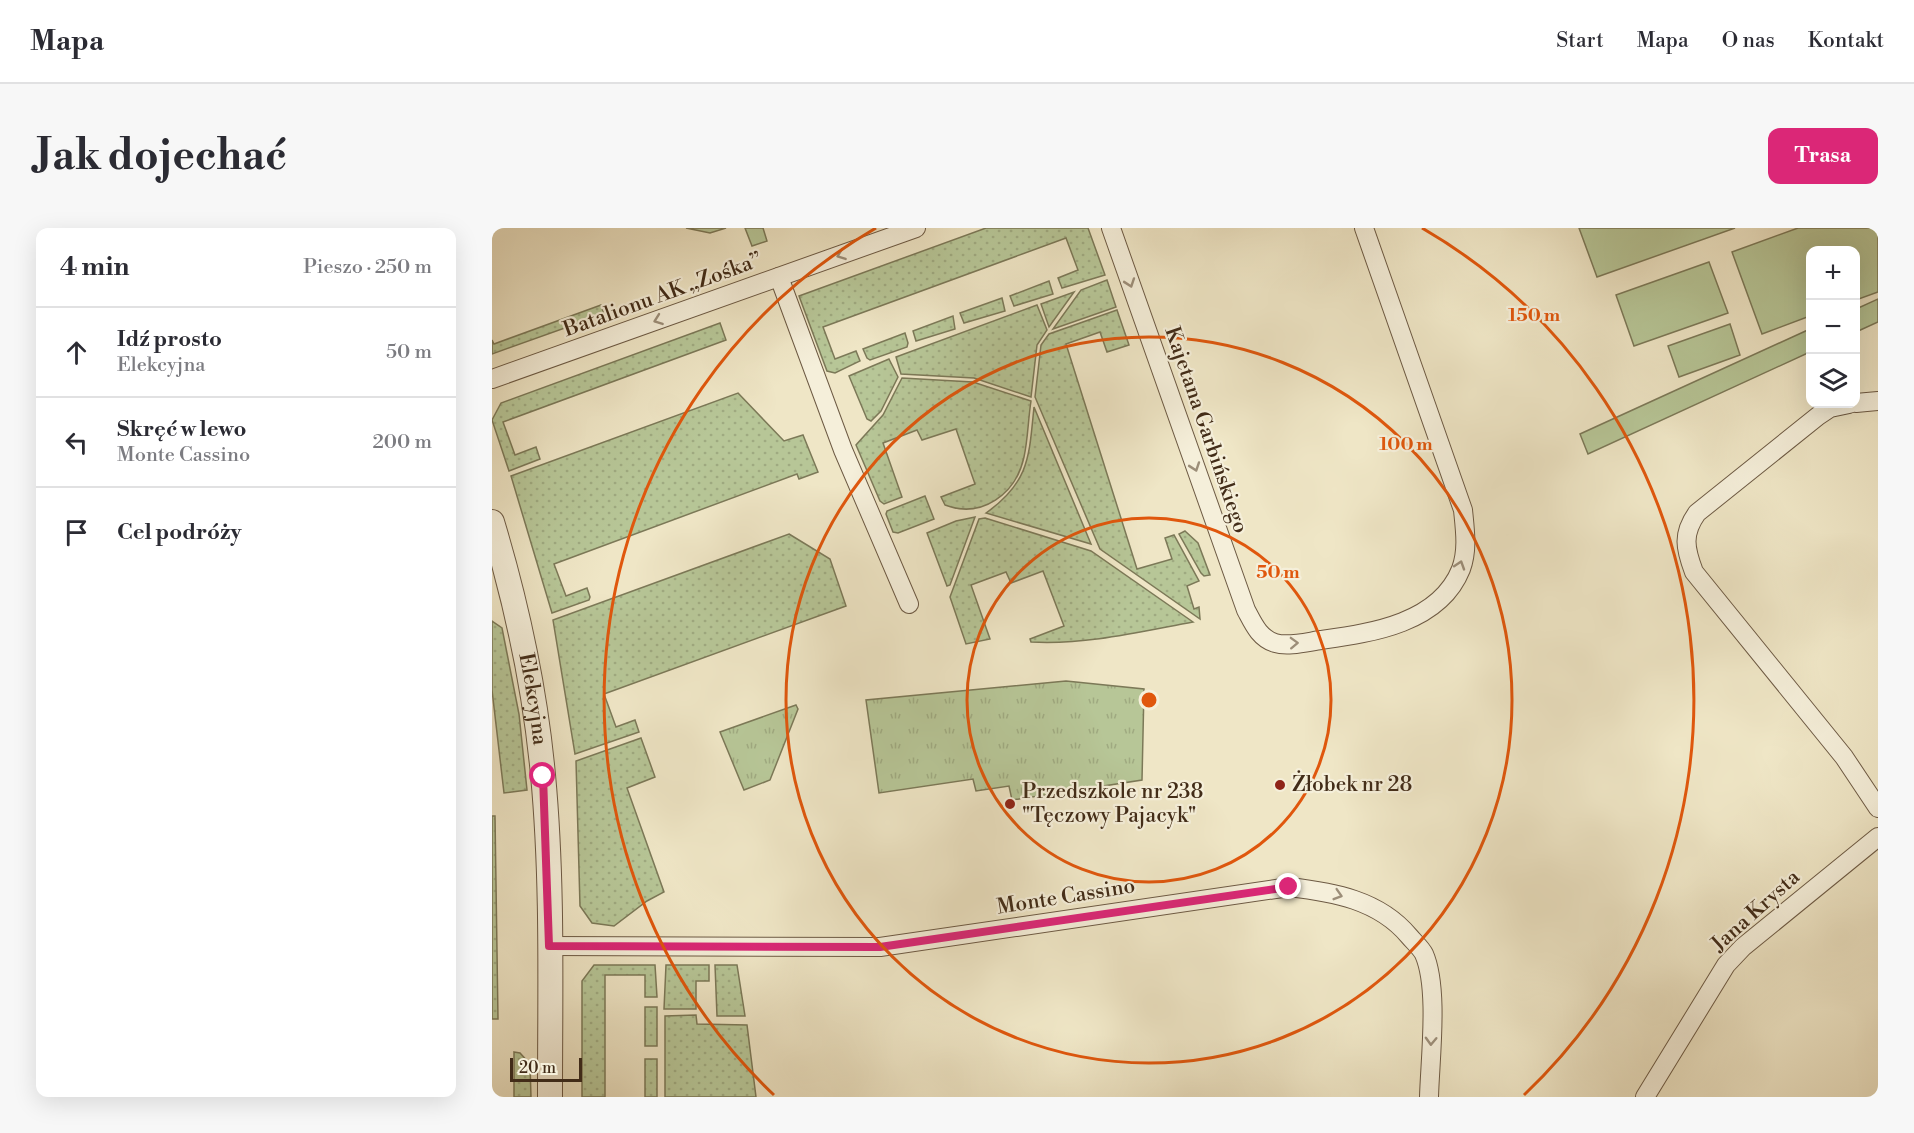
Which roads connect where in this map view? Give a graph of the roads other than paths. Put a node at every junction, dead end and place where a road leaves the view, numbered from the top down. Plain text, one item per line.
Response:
1 (916, 228) edge
2 (1111, 228) edge
3 (1364, 228) edge
4 (779, 277) junction
5 (492, 379) edge
6 (1878, 401) edge
7 (1860, 403) edge
8 (1830, 408) edge
9 (492, 522) edge
10 (909, 604) dead end
11 (1878, 808) edge
12 (1878, 837) edge
13 (549, 946) junction
14 (550, 1097) edge
15 (1429, 1097) edge
16 (1646, 1097) edge

1 -> 4 street, Batalionu AK „Zośka”
2 -> 3 street, Kajetana Garbińskiego
4 -> 5 street, Batalionu AK „Zośka”
4 - 10 street
6 - 7 street
8 - 11 street
9 - 13 street, Elekcyjna
12 - 16 street, Jana Krysta
13 - 14 street, Elekcyjna
13 -> 15 street, Monte Cassino

